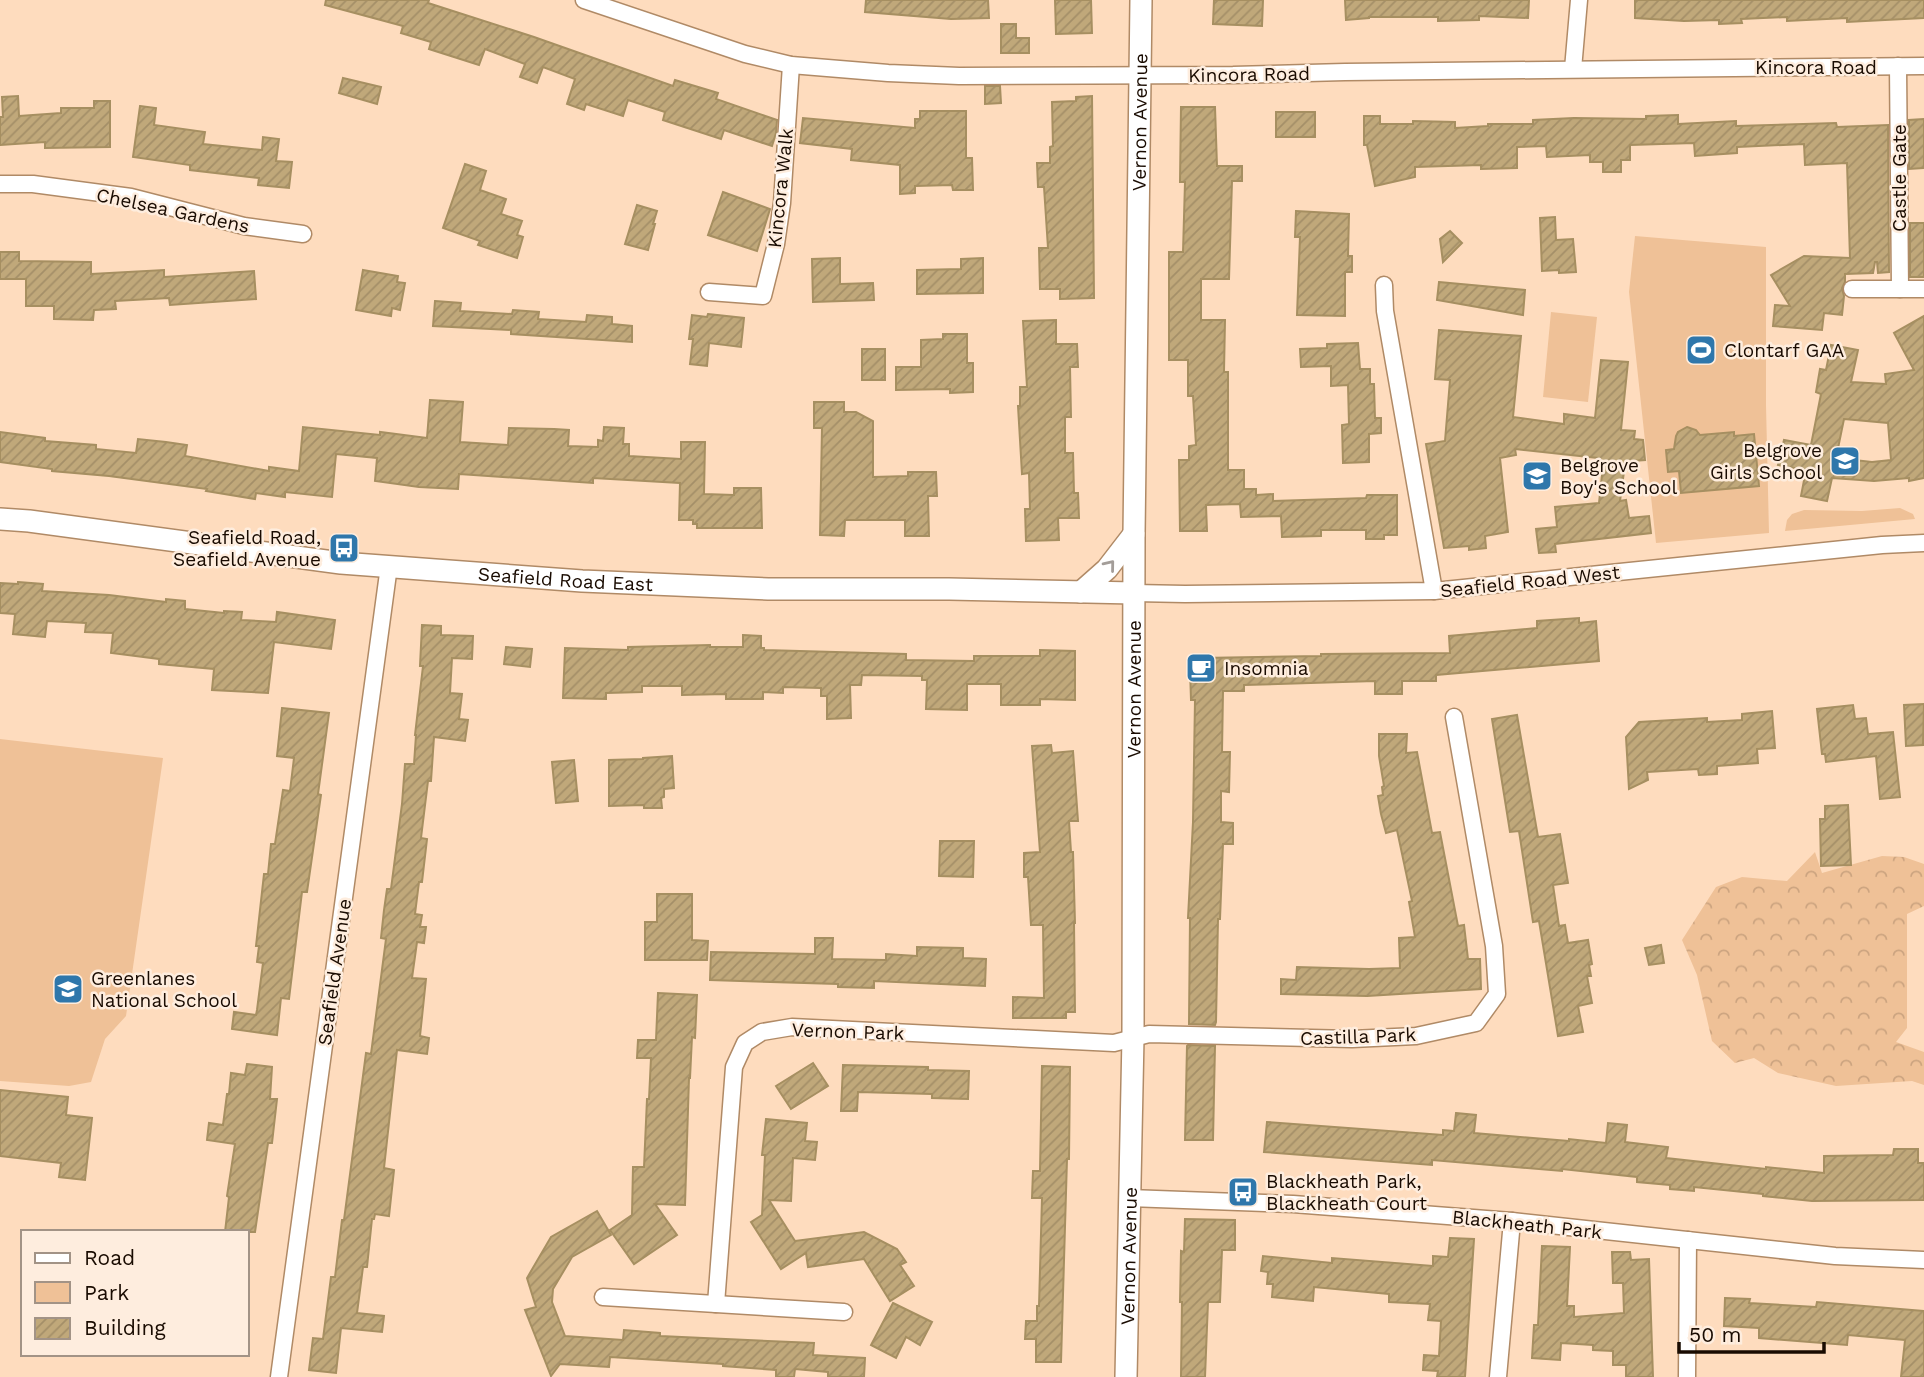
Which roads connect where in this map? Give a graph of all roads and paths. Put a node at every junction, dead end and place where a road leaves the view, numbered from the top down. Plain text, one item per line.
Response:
1 (584, 0) edge
2 (1141, 0) edge
3 (1579, 0) edge
4 (791, 65) junction
5 (1898, 66) junction
6 (1924, 66) edge
7 (1573, 69) junction
8 (1139, 76) junction
9 (0, 184) edge
10 (303, 234) dead end
11 (1384, 285) dead end
12 (1852, 289) dead end
13 (1900, 289) junction
14 (1924, 289) edge
15 (709, 292) dead end
16 (0, 519) edge
17 (1134, 534) junction
18 (1924, 543) edge
19 (389, 566) junction
20 (1434, 591) junction
21 (1081, 592) junction
22 (1134, 593) junction
23 (1454, 717) dead end
24 (1133, 1037) junction
25 (1129, 1198) junction
26 (1512, 1222) junction
27 (1688, 1240) junction
28 (1924, 1260) edge
29 (603, 1297) dead end
30 (716, 1304) junction
31 (844, 1312) dead end
32 (279, 1377) edge
33 (1126, 1377) edge
34 (1498, 1377) edge
35 (1686, 1377) edge

1 - 4 street, Kincora Road
2 - 8 main road, Vernon Avenue
3 - 7 street
4 - 8 street, Kincora Road
4 - 15 street, Kincora Walk
5 - 6 street, Kincora Road
5 - 7 street, Kincora Road
5 - 13 street, Castle Gate
7 - 8 street, Kincora Road
8 - 17 main road, Vernon Avenue
9 - 10 street, Chelsea Gardens
11 - 20 street
12 - 13 street
13 - 14 street
16 - 19 main road, Seafield Road East
21 -> 17 main road
17 - 22 main road, Vernon Avenue
18 - 20 street, Seafield Road West
19 - 21 main road, Seafield Road East
19 - 32 street, Seafield Avenue
20 - 22 street, Seafield Road West
21 - 22 main road, Seafield Road East
22 - 24 main road, Vernon Avenue
23 - 24 street, Castilla Park
24 - 25 main road, Vernon Avenue
24 - 30 street, Vernon Park
25 - 26 street, Blackheath Park
25 - 33 main road, Vernon Avenue
26 - 27 street, Blackheath Park
26 - 34 street
27 - 28 street, Blackheath Park
27 - 35 street
29 - 30 street
30 - 31 street

